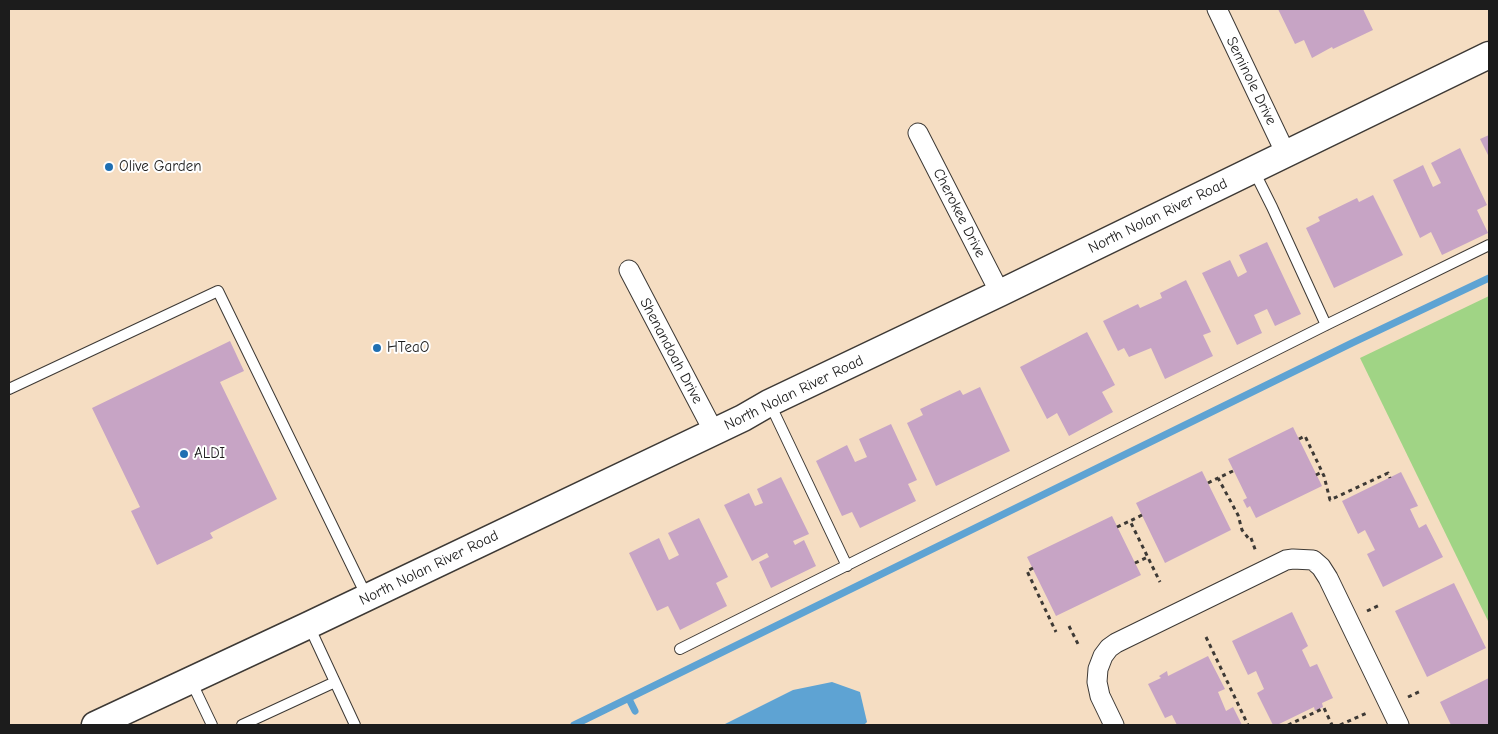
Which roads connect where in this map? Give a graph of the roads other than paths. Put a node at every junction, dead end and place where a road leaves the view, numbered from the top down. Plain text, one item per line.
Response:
1 (1217, 9) edge
2 (1489, 55) edge
3 (918, 133) dead end
4 (1286, 154) junction
5 (1253, 170) junction
6 (1489, 245) edge
7 (629, 270) dead end
8 (1000, 294) junction
9 (1326, 325) junction
10 (9, 389) edge
11 (769, 403) junction
12 (714, 432) junction
13 (847, 566) junction
14 (368, 598) junction
15 (309, 625) junction
16 (680, 649) dead end
17 (190, 680) junction
18 (334, 682) junction
19 (95, 725) edge
20 (212, 725) edge
21 (242, 725) edge
22 (355, 725) edge
23 (1114, 725) edge
24 (1399, 725) edge

1 - 4 street, Seminole Drive
2 - 4 main road, North Nolan River Road
3 - 8 street, Cherokee Drive
4 - 5 main road, North Nolan River Road
5 - 8 main road, North Nolan River Road
5 - 9 lane
6 - 9 lane
7 - 12 street, Shenandoah Drive
8 - 11 main road, North Nolan River Road
9 - 13 lane
10 - 14 lane
11 - 12 main road, North Nolan River Road
11 - 13 lane
12 - 14 main road, North Nolan River Road
13 - 16 lane
14 - 15 main road, North Nolan River Road
15 - 17 main road, North Nolan River Road
15 - 18 lane
17 - 19 main road, North Nolan River Road
17 - 20 lane
18 - 21 lane
18 - 22 lane
23 - 24 street

